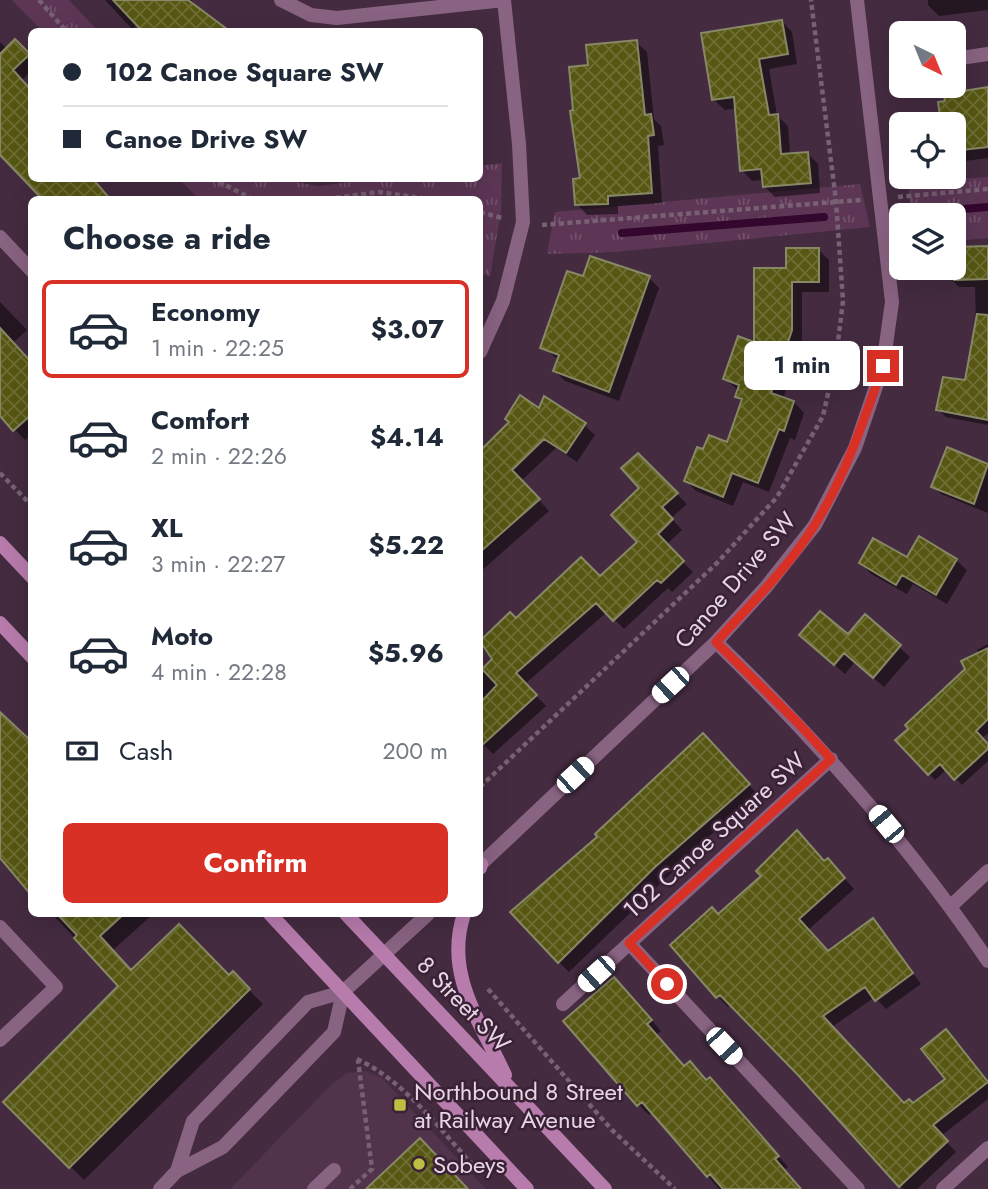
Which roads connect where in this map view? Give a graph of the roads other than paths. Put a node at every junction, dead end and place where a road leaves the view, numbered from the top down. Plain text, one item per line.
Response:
1 (281, 0) edge
2 (504, 0) edge
3 (857, 0) edge
4 (988, 54) edge
5 (966, 57) edge
6 (0, 237) edge
7 (28, 267) edge
8 (483, 345) edge
9 (0, 543) edge
10 (28, 573) edge
11 (0, 623) edge
12 (716, 642) junction
13 (28, 653) edge
14 (831, 759) junction
15 (483, 863) edge
16 (988, 872) edge
17 (951, 906) junction
18 (273, 917) edge
19 (349, 917) edge
20 (425, 917) edge
21 (463, 917) edge
22 (0, 927) edge
23 (629, 943) junction
24 (384, 954) junction
25 (988, 961) edge
26 (343, 992) junction
27 (563, 1004) dead end
28 (0, 1040) edge
29 (510, 1086) junction
30 (988, 1148) edge
31 (334, 1170) dead end
32 (177, 1171) junction
33 (159, 1189) edge
34 (314, 1189) edge
35 (527, 1189) edge
36 (605, 1189) edge
37 (858, 1189) edge
38 (943, 1189) edge

1 - 2 street
2 - 8 street
3 - 12 street, Canoe Drive SW
4 - 5 street
6 - 7 street
9 - 10 main road
11 - 13 main road
12 - 14 street
12 - 15 street, Canoe Drive SW
14 - 17 street
14 - 23 street, 102 Canoe Square SW
16 - 17 street
17 - 25 street
18 - 26 main road
19 - 24 main road, 8 Street SW
20 - 24 street
21 - 29 main road
22 - 28 street
23 - 27 street, 102 Canoe Square SW
23 - 37 street, 102 Canoe Square SW
24 - 26 street
24 - 29 main road, 8 Street SW
26 - 32 street
26 - 32 street
26 - 35 main road
29 - 36 main road, 8 Street SW
30 - 38 street
31 - 34 street
32 - 33 street

